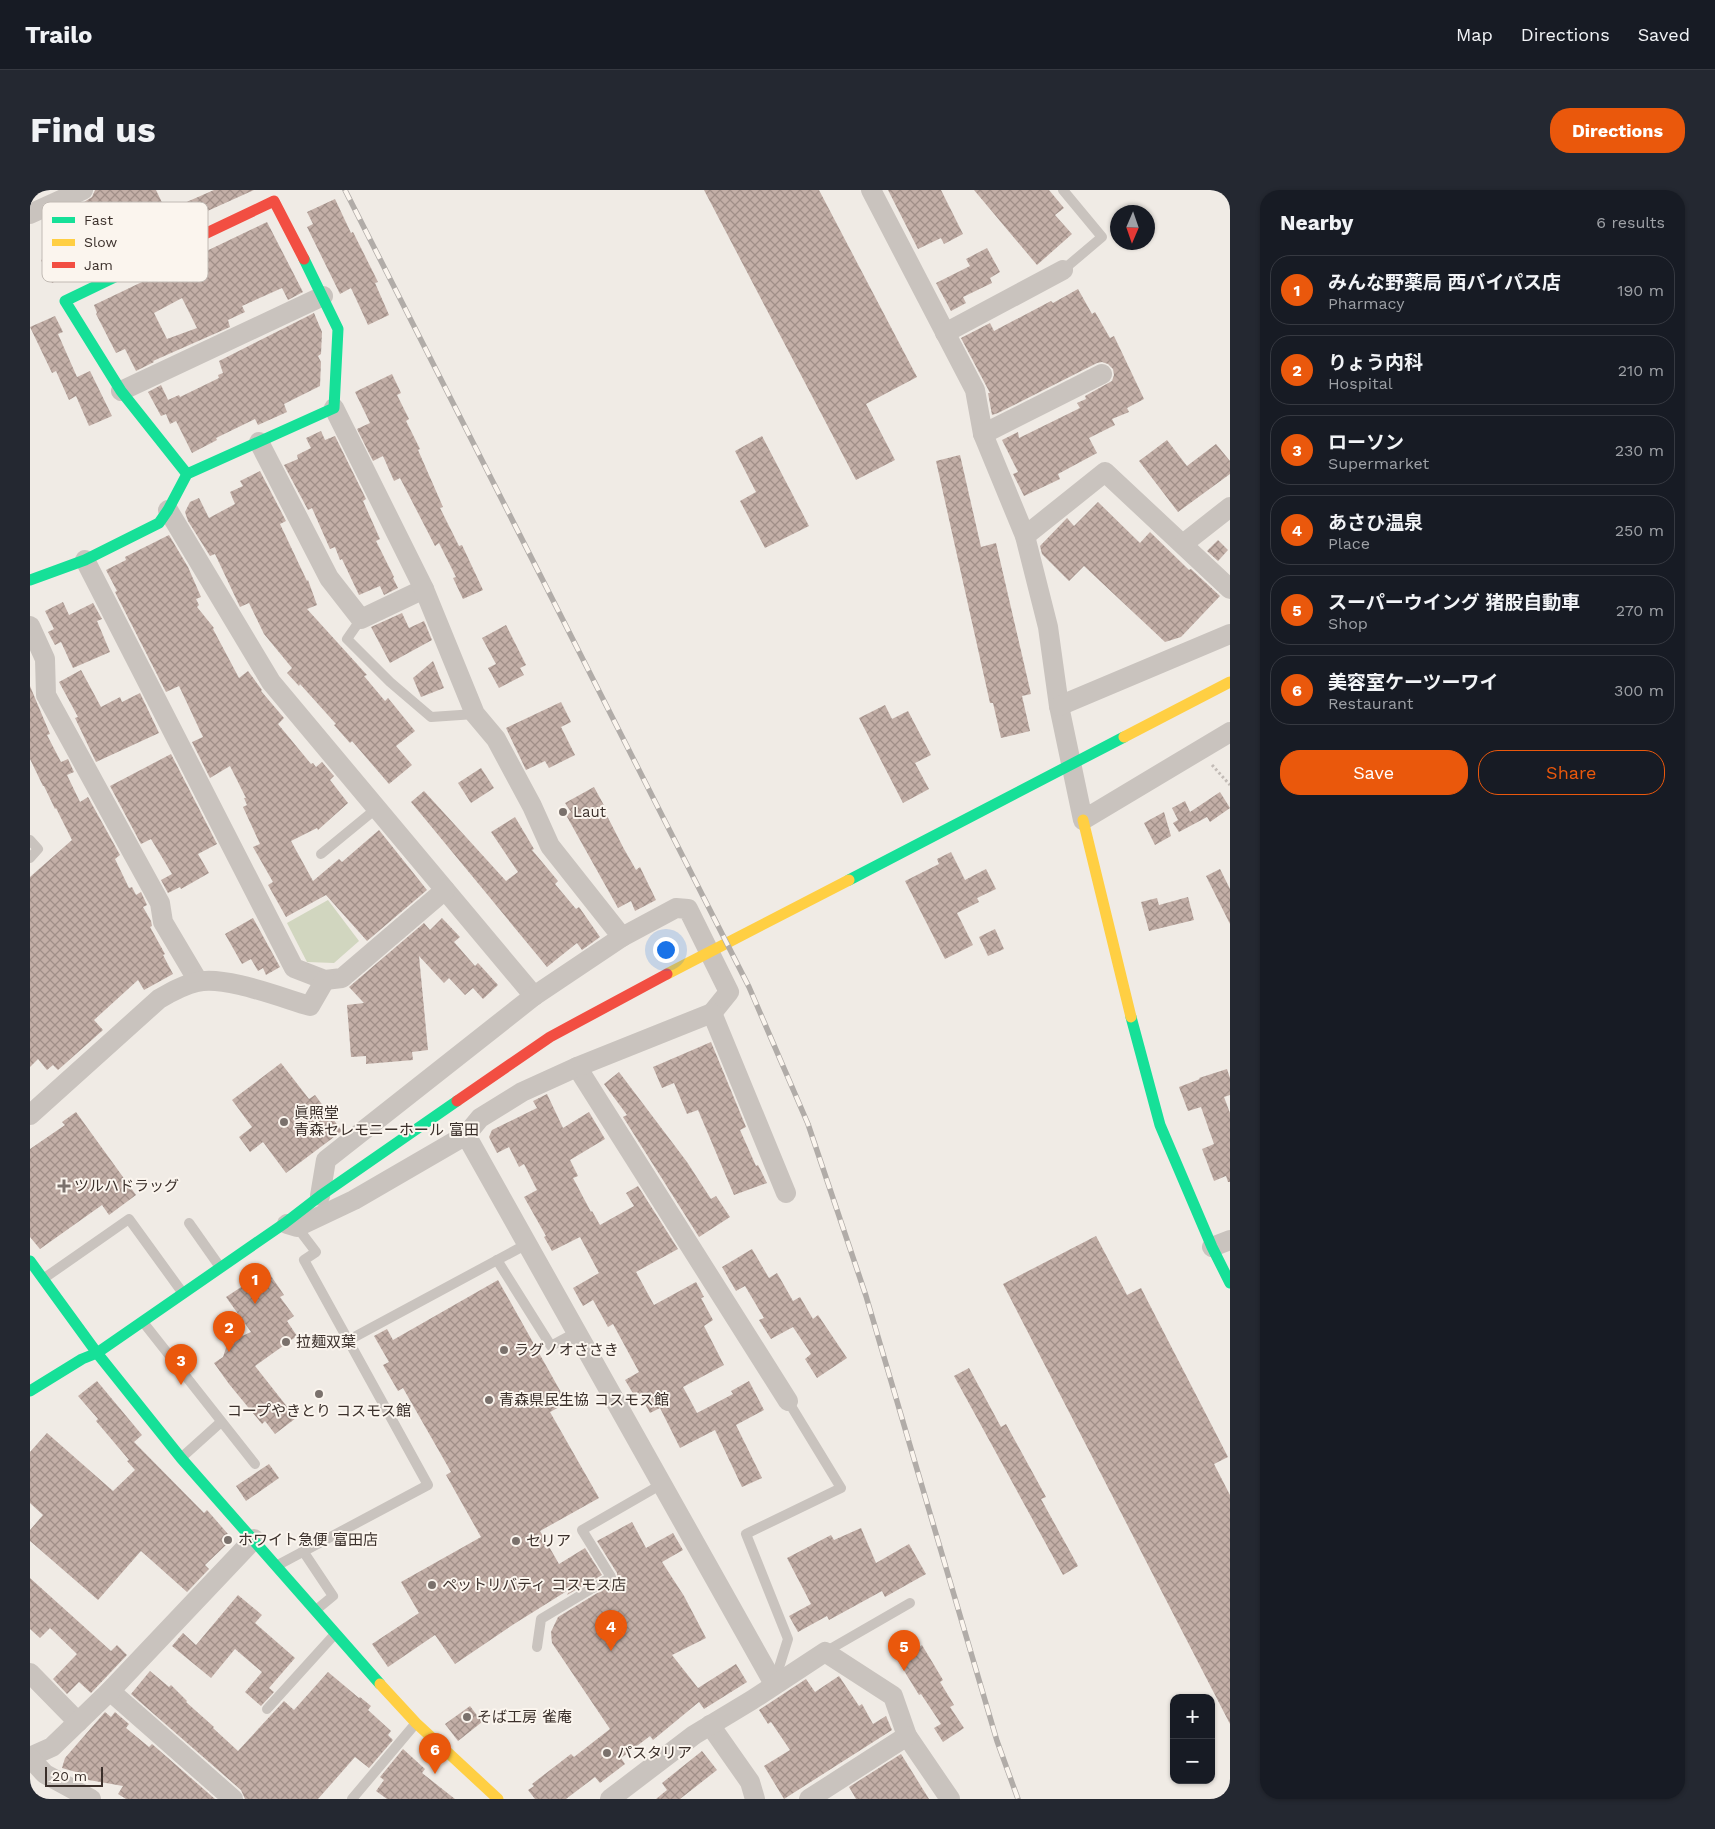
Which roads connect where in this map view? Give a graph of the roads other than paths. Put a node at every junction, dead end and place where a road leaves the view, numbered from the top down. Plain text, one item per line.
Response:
1 (83, 190) edge
2 (871, 190) edge
3 (1063, 190) edge
4 (56, 202) edge
5 (42, 209) edge
6 (30, 214) edge
7 (208, 232) edge
8 (1063, 270) joint
9 (105, 282) edge
10 (323, 296) junction
11 (945, 333) junction
12 (1102, 374) dead end
13 (121, 391) junction
14 (334, 408) junction
15 (983, 434) junction
16 (259, 442) junction
17 (186, 474) junction
18 (1230, 507) edge
19 (168, 510) junction
20 (1025, 536) junction
21 (1182, 544) junction
22 (85, 560) junction
23 (30, 580) edge
24 (424, 589) junction
25 (1230, 589) edge
26 (361, 619) junction
27 (30, 626) edge
28 (1230, 634) edge
29 (1230, 682) edge
30 (1059, 706) junction
31 (475, 714) junction
32 (1230, 732) edge
33 (377, 808) junction
34 (1083, 820) junction
35 (30, 840) edge
36 (321, 854) dead end
37 (30, 858) edge
38 (445, 890) junction
39 (622, 937) junction
40 (325, 980) junction
41 (198, 981) junction
42 (534, 996) junction
43 (712, 1013) junction
44 (577, 1067) junction
45 (30, 1115) edge
46 (466, 1135) junction
47 (786, 1193) dead end
48 (320, 1196) junction
49 (189, 1223) dead end
50 (291, 1225) junction
51 (527, 1244) junction
52 (1221, 1244) edge
53 (497, 1260) junction
54 (30, 1261) edge
55 (221, 1268) junction
56 (43, 1279) junction
57 (1230, 1283) edge
58 (183, 1293) junction
59 (143, 1321) junction
60 (577, 1332) junction
61 (347, 1341) junction
62 (97, 1352) junction
63 (30, 1391) edge
64 (788, 1401) joint
65 (221, 1422) junction
66 (181, 1458) junction
67 (255, 1464) dead end
68 (662, 1484) junction
69 (254, 1539) junction
70 (303, 1551) junction
71 (277, 1565) junction
72 (910, 1603) dead end
73 (316, 1610) junction
74 (336, 1633) junction
75 (537, 1647) dead end
76 (826, 1652) junction
77 (30, 1673) edge
78 (774, 1684) junction
79 (110, 1691) junction
80 (268, 1709) dead end
81 (78, 1722) junction
82 (416, 1722) junction
83 (710, 1726) junction
84 (906, 1736) junction
85 (30, 1757) edge
86 (91, 1799) edge
87 (233, 1799) edge
88 (352, 1799) edge
89 (498, 1799) edge
90 (610, 1799) edge
91 (755, 1799) edge
92 (810, 1799) edge
93 (950, 1799) edge

1 - 4 street
2 - 11 street
3 - 8 lane
5 - 6 street
7 - 10 street
8 - 11 street
9 - 13 street
10 - 13 street
10 - 14 street
11 - 15 street
12 - 15 street
13 - 17 street
14 - 16 street
14 - 24 street
15 - 20 street
16 - 17 street
16 - 26 street
17 - 19 street
18 - 21 street
19 - 22 street
19 - 33 street
20 - 21 street
20 - 30 street
21 - 25 street
22 - 23 street
22 - 40 street
24 - 26 street
24 - 31 street
26 - 31 lane
27 - 41 street
28 - 30 street
29 - 48 street
30 - 34 street
31 - 39 street
32 - 34 street
33 - 36 lane
33 - 38 street
34 - 52 street
35 - 37 lane
38 - 40 street
38 - 42 street
39 - 42 street
39 - 43 street
40 - 41 street
41 - 45 street
42 - 48 street
43 - 44 street
43 - 47 street
44 - 46 street
44 - 64 street
46 - 50 street
46 - 51 street
48 - 50 street
49 - 55 lane
50 - 55 street
50 - 61 lane
51 - 53 lane
51 - 60 street
52 - 57 street
53 - 60 lane
53 - 61 lane
54 - 56 street
55 - 58 street
56 - 58 lane
56 - 62 street
58 - 59 street
59 - 62 street
59 - 65 lane
60 - 68 street
61 - 70 lane
62 - 63 street
62 - 66 street
64 - 78 lane
65 - 66 lane
65 - 67 lane
66 - 69 street
68 - 75 lane
68 - 78 street
69 - 71 street
69 - 79 street
70 - 71 lane
70 - 73 lane
71 - 73 street
72 - 76 lane
73 - 74 street
74 - 80 lane
74 - 82 street
76 - 78 street
76 - 84 street
77 - 81 street
78 - 83 street
79 - 81 street
79 - 87 street
81 - 85 street
82 - 88 lane
82 - 89 street
83 - 90 street
83 - 91 street
84 - 92 street
84 - 93 street
85 - 86 street

